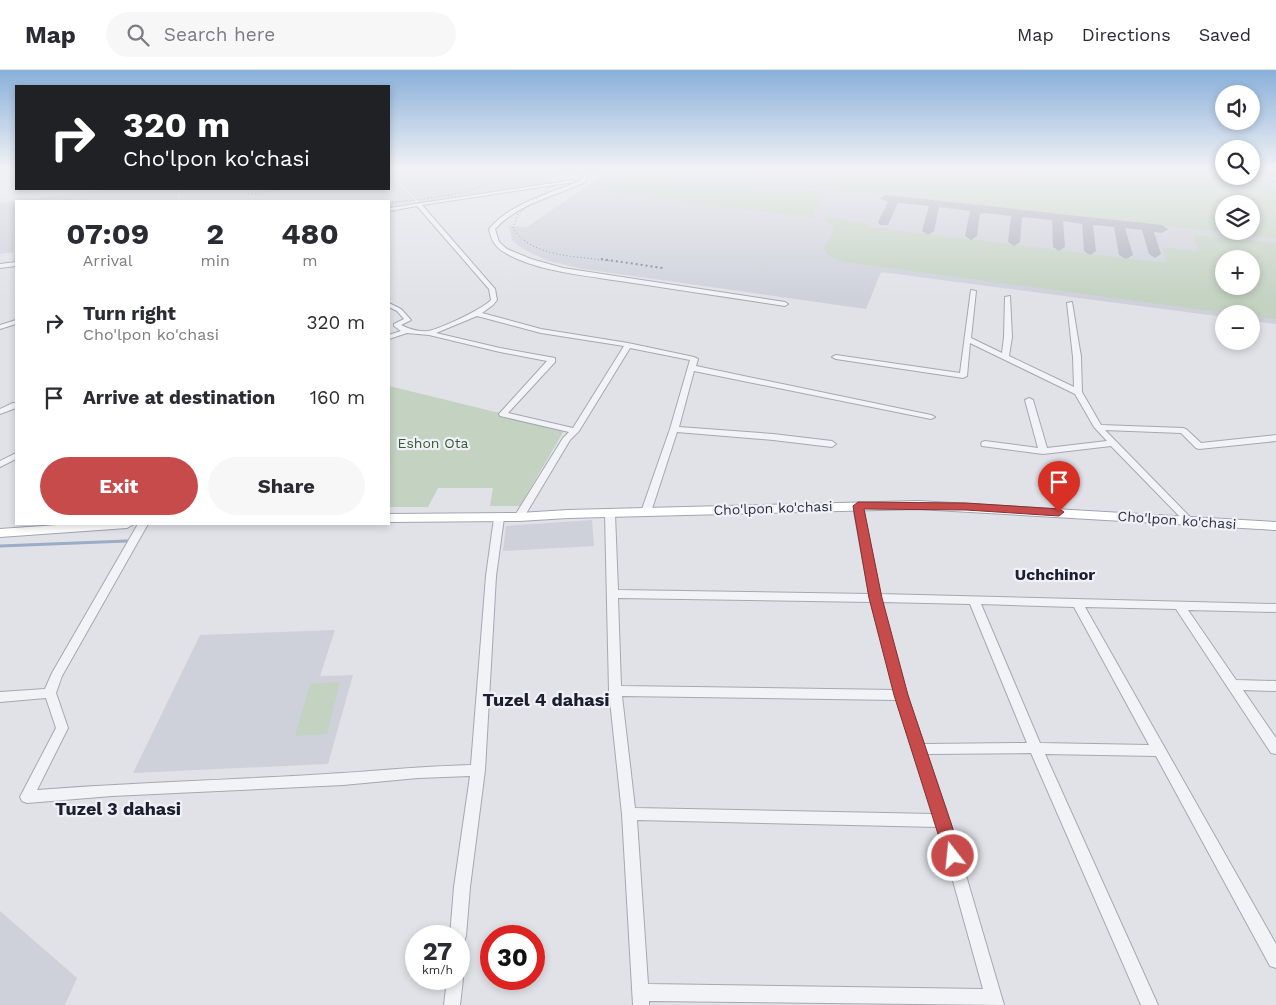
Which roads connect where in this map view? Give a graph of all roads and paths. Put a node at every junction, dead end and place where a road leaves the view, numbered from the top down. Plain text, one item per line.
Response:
1 (425, 212) edge
2 (512, 212) edge
3 (15, 264) edge
4 (0, 266) edge
5 (973, 291) dead end
6 (1008, 297) dead end
7 (1070, 303) dead end
8 (785, 304) dead end
9 (390, 305) edge
10 (477, 314) junction
11 (15, 322) edge
12 (0, 327) edge
13 (406, 331) junction
14 (429, 333) junction
15 (390, 338) edge
16 (968, 338) junction
17 (628, 345) junction
18 (1005, 357) junction
19 (836, 358) dead end
20 (693, 368) junction
21 (1078, 392) junction
22 (1029, 400) dead end
23 (15, 405) edge
24 (0, 412) edge
25 (931, 417) dead end
26 (1098, 427) junction
27 (674, 429) junction
28 (575, 431) junction
29 (1276, 438) edge
30 (1112, 443) junction
31 (832, 444) dead end
32 (985, 444) dead end
33 (1043, 451) junction
34 (15, 456) edge
35 (0, 464) edge
36 (858, 506) junction
37 (646, 512) junction
38 (610, 514) junction
39 (520, 517) junction
40 (390, 518) edge
41 (499, 518) junction
42 (1189, 521) junction
43 (113, 525) edge
44 (142, 525) edge
45 (1276, 526) edge
46 (0, 533) edge
47 (612, 594) junction
48 (876, 598) junction
49 (974, 600) junction
50 (1077, 603) junction
51 (1179, 605) junction
52 (1276, 608) edge
53 (1234, 685) junction
54 (1276, 686) edge
55 (615, 691) junction
56 (50, 692) junction
57 (901, 695) junction
58 (0, 697) edge
59 (1036, 748) junction
60 (920, 749) junction
61 (1276, 749) edge
62 (1158, 750) junction
63 (478, 770) junction
64 (629, 814) junction
65 (943, 821) junction
66 (459, 925) edge
67 (1276, 960) edge
68 (454, 990) edge
69 (641, 998) edge
70 (995, 1001) edge
71 (452, 1005) edge
72 (1150, 1005) edge

1 - 10 street
2 - 8 street
3 - 4 street
5 - 16 street
6 - 18 street
7 - 21 street
9 - 13 street
10 - 14 street
10 - 17 street
11 - 12 street
13 - 14 street
13 - 15 street
14 - 28 street
16 - 18 street
16 - 19 street
17 - 20 street
17 - 28 street
18 - 21 street
20 - 25 street
20 - 27 street
21 - 26 street
22 - 33 street
23 - 24 street
26 - 29 street
26 - 30 street
27 - 31 street
27 - 37 street
28 - 39 street
30 - 33 street
30 - 42 street
32 - 33 street
34 - 35 street
36 - 37 main road, Cho'lpon ko'chasi
36 - 42 main road, Cho'lpon ko'chasi
36 - 48 street
37 - 38 main road, Cho'lpon ko'chasi
38 - 39 main road, Cho'lpon ko'chasi
38 - 47 street
39 - 41 main road, Cho'lpon ko'chasi
40 - 41 main road, Cho'lpon ko'chasi
41 - 63 street
42 - 45 main road, Cho'lpon ko'chasi
43 - 46 main road
44 - 56 street
47 - 48 street
47 - 55 street
48 - 49 street
48 - 57 street
49 - 50 street
49 - 59 street
50 - 51 street
50 - 62 street
51 - 52 street
51 - 53 street
53 - 54 street
53 - 61 street
55 - 57 street
55 - 64 street
56 - 58 street
56 - 63 street
57 - 60 street
59 - 60 street
59 - 62 street
59 - 72 street
60 - 65 street
62 - 67 street
63 - 66 street
64 - 65 street
64 - 69 street
65 - 70 street
68 - 71 street
69 - 70 street

